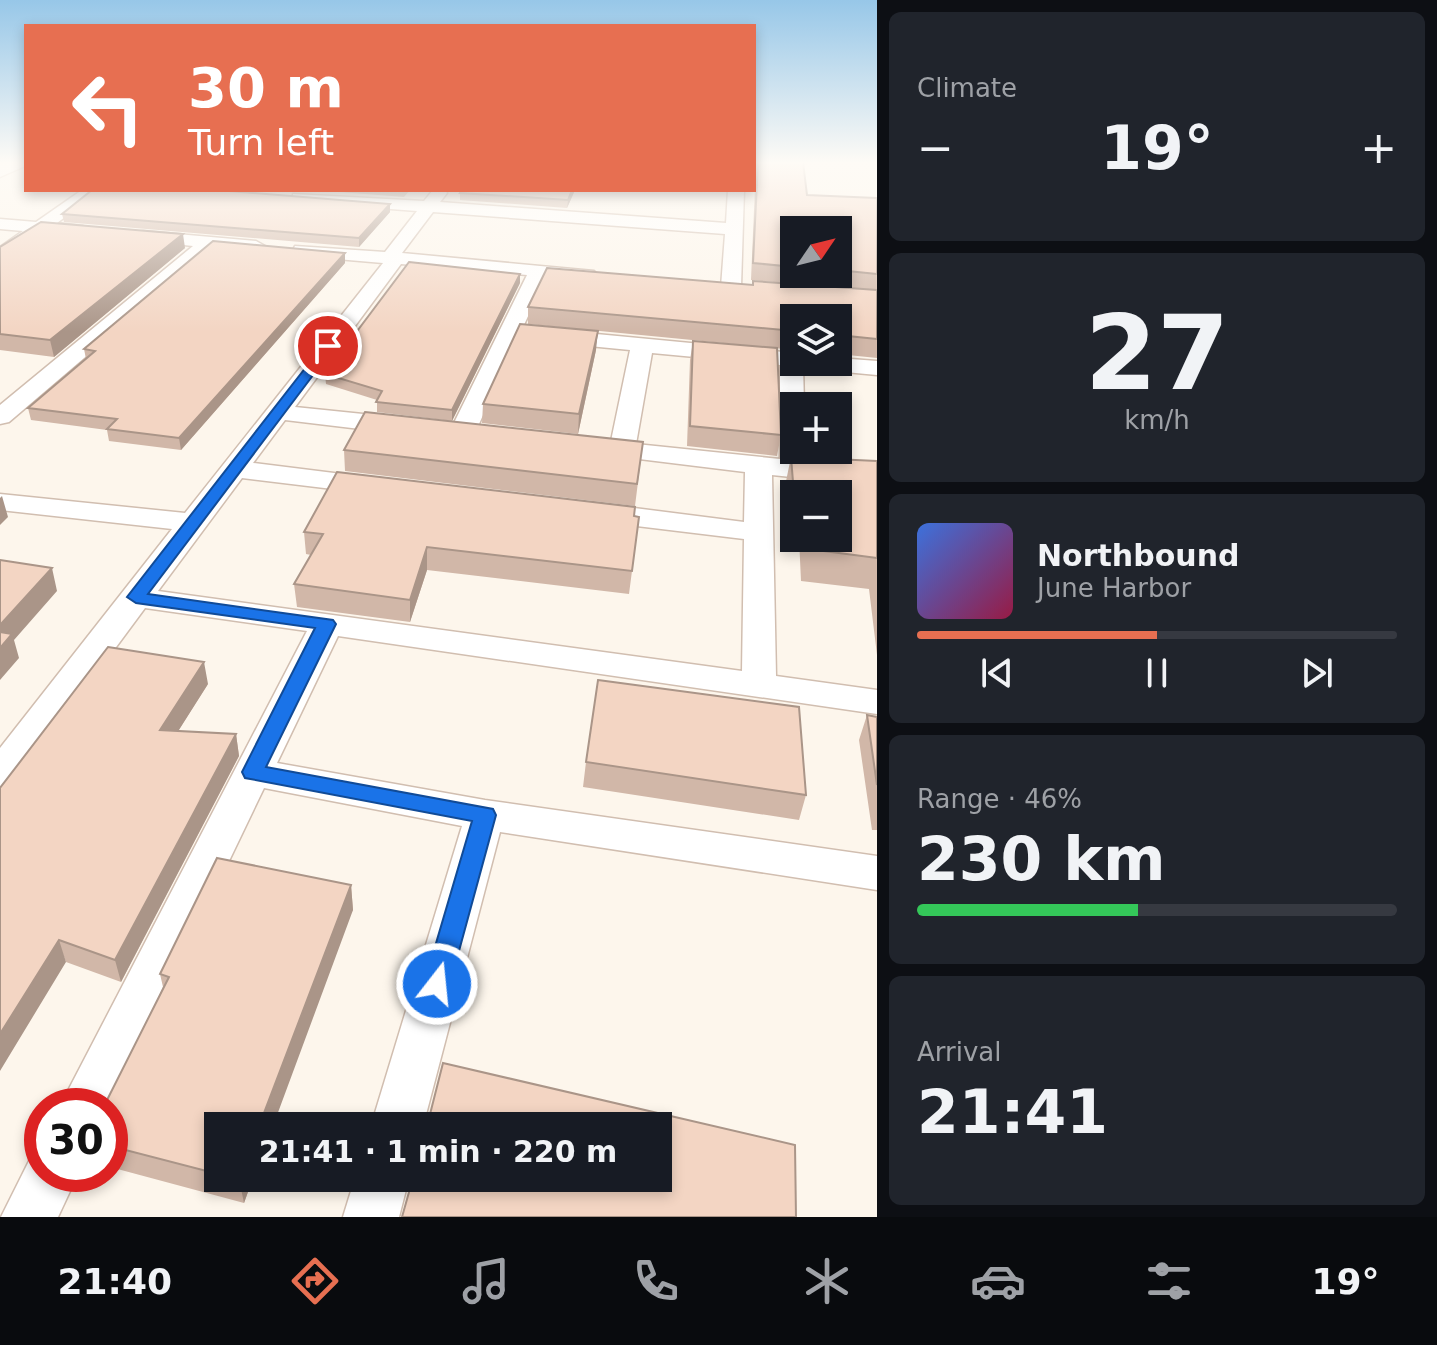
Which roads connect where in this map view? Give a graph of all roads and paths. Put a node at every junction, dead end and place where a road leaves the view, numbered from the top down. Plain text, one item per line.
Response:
1 (54, 219) edge
2 (421, 219) edge
3 (651, 219) edge
4 (735, 219) edge
5 (0, 224) edge
6 (43, 227) junction
7 (734, 229) junction
8 (209, 242) junction
9 (0, 255) edge
10 (393, 258) junction
11 (539, 271) junction
12 (613, 277) edge
13 (731, 287) edge
14 (510, 332) junction
15 (642, 345) junction
16 (780, 359) edge
17 (852, 366) edge
18 (877, 368) edge
19 (798, 376) edge
20 (278, 412) junction
21 (0, 417) edge
22 (462, 433) junction
23 (491, 436) edge
24 (578, 446) edge
25 (622, 450) junction
26 (758, 465) junction
27 (234, 469) junction
28 (793, 469) junction
29 (877, 478) edge
30 (393, 488) edge
31 (0, 502) edge
32 (568, 509) edge
33 (193, 523) junction
34 (758, 532) junction
35 (136, 597) junction
36 (327, 624) junction
37 (759, 685) junction
38 (877, 702) edge
39 (252, 772) junction
40 (0, 775) edge
41 (485, 815) junction
42 (877, 873) edge
43 (94, 1088) edge
44 (401, 1112) edge
45 (42, 1192) edge
46 (378, 1192) edge
47 (29, 1217) edge
48 (371, 1217) edge

1 - 6 street
2 - 10 street
3 - 7 street
4 - 7 street
5 - 6 street
6 - 8 street
6 - 9 street
7 - 13 street
8 - 10 street
8 - 21 street
10 - 11 street
10 - 20 street
11 - 12 street
11 - 14 street
14 - 15 street
14 - 22 street
15 - 16 street
15 - 25 street
17 - 18 street
19 - 28 street
20 - 22 street
20 - 27 street
22 - 23 street
24 - 25 street
25 - 26 street
26 - 28 street
26 - 34 street
27 - 30 street
27 - 33 street
28 - 29 street
31 - 33 street
32 - 34 street
33 - 35 street
34 - 37 street
35 - 36 street
35 - 40 street
36 - 37 street
36 - 39 street
37 - 38 street
39 - 41 street
39 - 43 street
41 - 42 street
41 - 44 street
45 - 47 street
46 - 48 street

